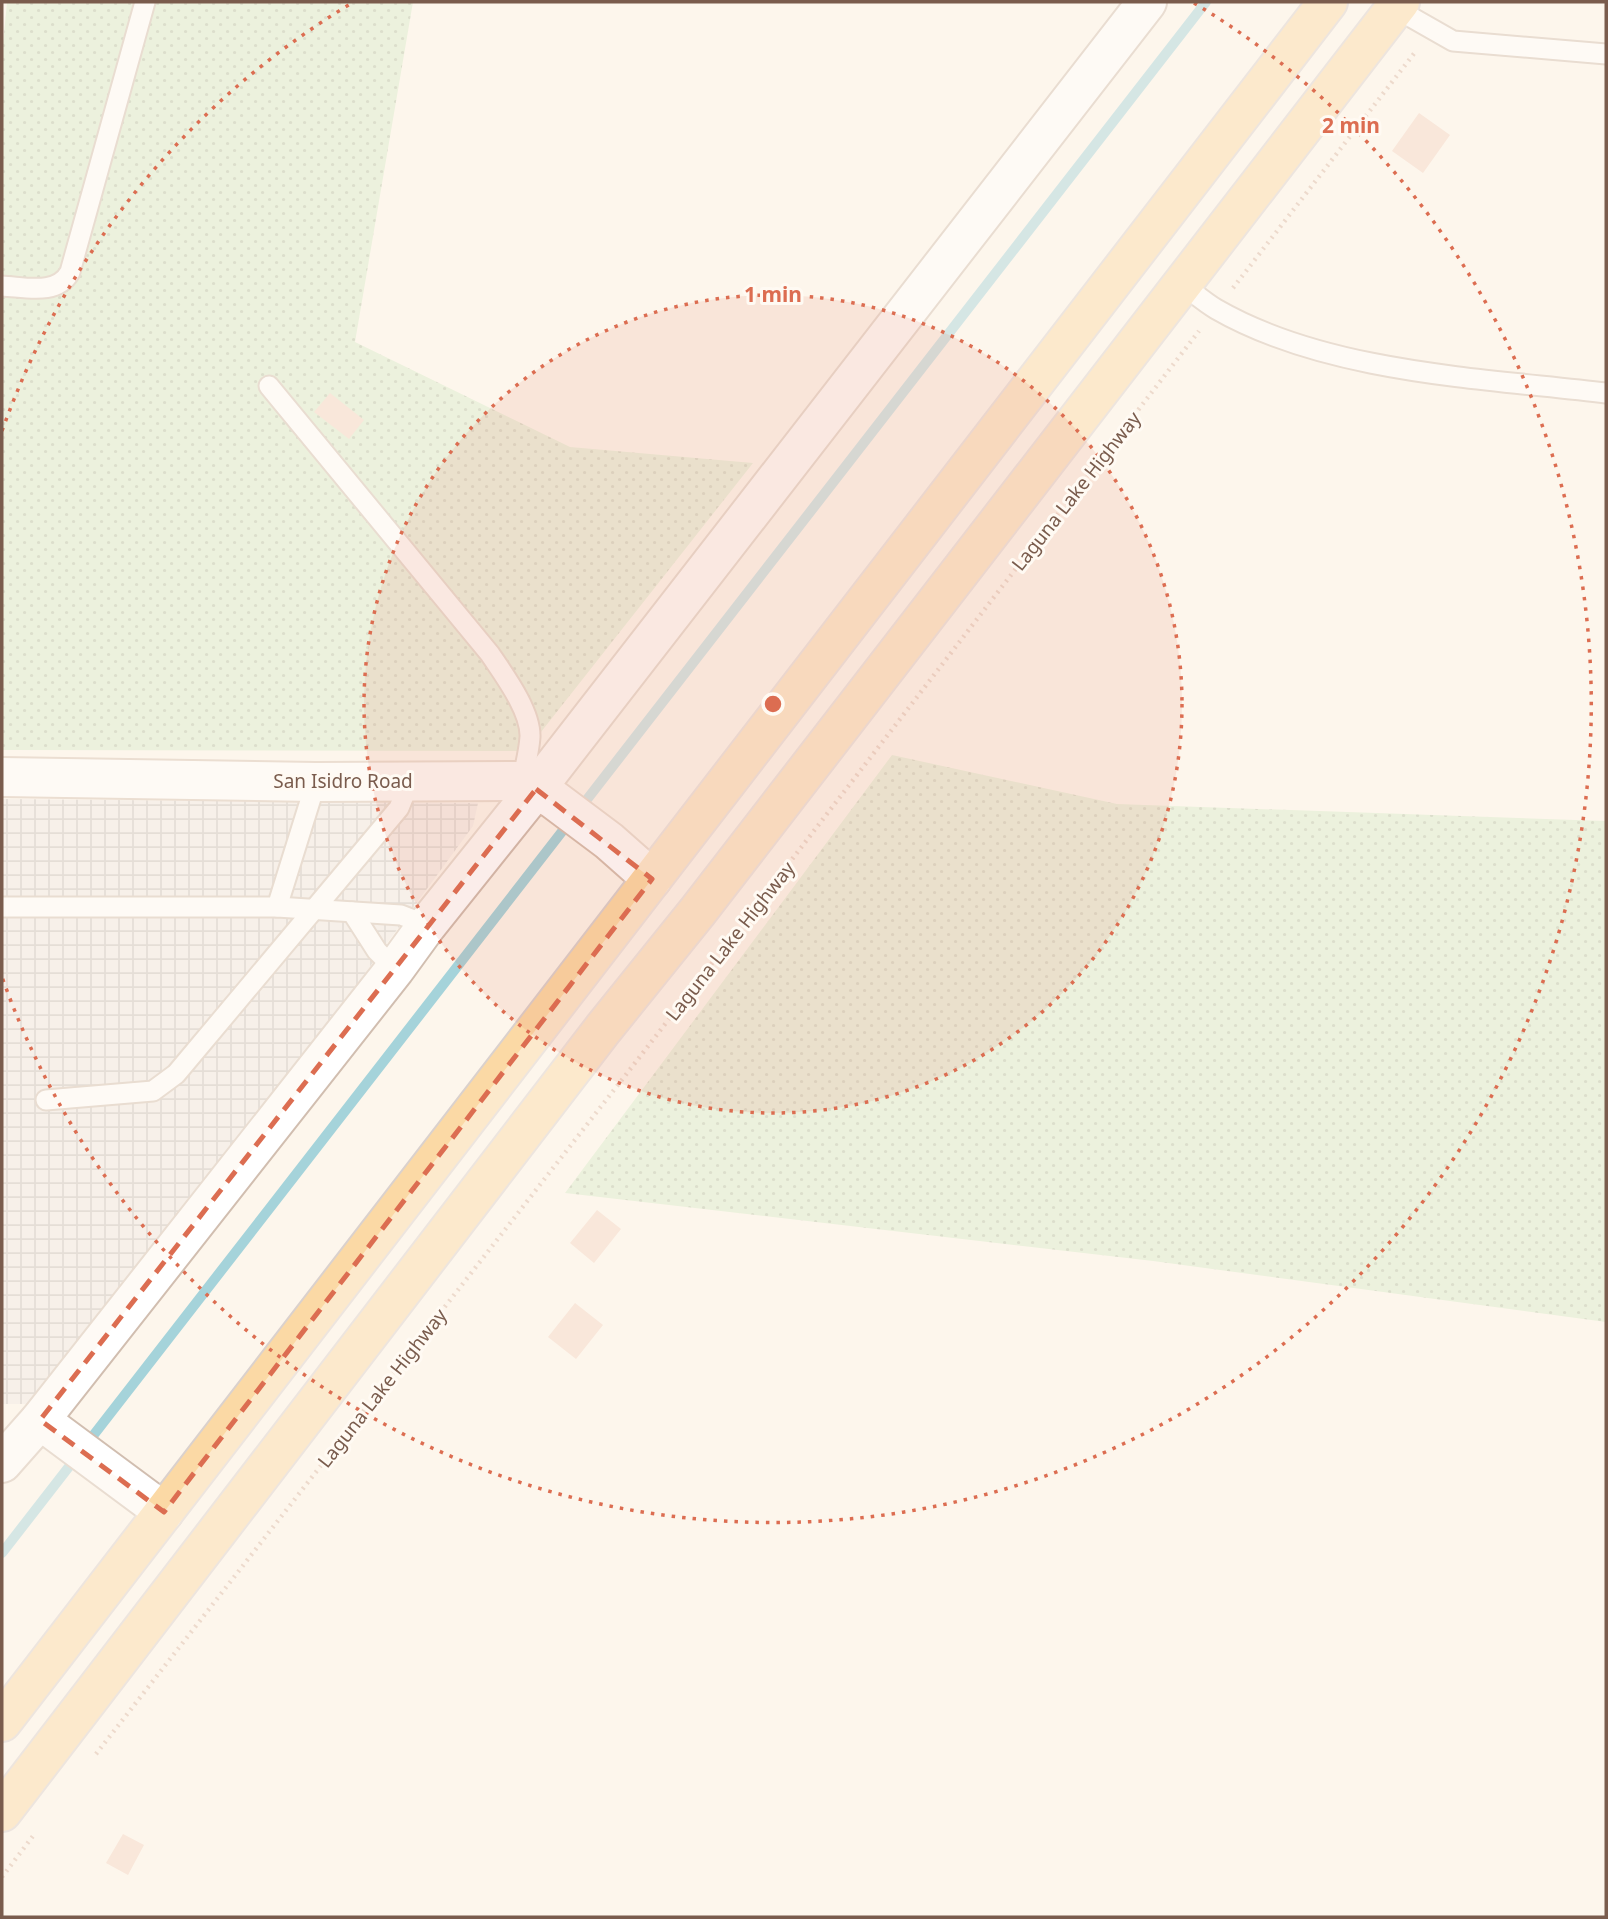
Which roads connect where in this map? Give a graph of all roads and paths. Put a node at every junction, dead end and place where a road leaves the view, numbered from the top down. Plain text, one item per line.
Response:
1 (145, 2) edge
2 (1147, 2) edge
3 (1328, 2) edge
4 (1397, 5) edge
5 (1433, 30) junction
6 (1606, 54) edge
7 (1182, 284) junction
8 (2, 286) edge
9 (1216, 309) junction
10 (269, 386) dead end
11 (1606, 393) edge
12 (2, 777) edge
13 (316, 782) junction
14 (410, 782) junction
15 (537, 790) junction
16 (652, 879) junction
17 (2, 907) edge
18 (277, 907) junction
19 (315, 909) junction
20 (352, 912) junction
21 (426, 925) junction
22 (395, 969) junction
23 (46, 1100) dead end
24 (49, 1426) junction
25 (2, 1463) edge
26 (163, 1512) junction
27 (2, 1722) edge
28 (93, 1758) dead end
29 (2, 1811) edge
30 (35, 1833) dead end
31 (2, 1877) edge

1 - 8 lane
2 - 15 street
3 - 16 main road
4 - 5 lane
4 - 7 main road
5 - 6 lane
5 - 9 path, Laguna Lake Highway
7 - 9 lane
7 - 29 main road
9 - 11 lane
9 - 28 path, Laguna Lake Highway
10 - 15 lane
12 - 13 street, San Isidro Road
13 - 14 street, San Isidro Road
13 - 18 lane
14 - 15 street, San Isidro Road
14 - 19 lane
15 - 16 street
15 - 21 street
16 - 26 main road
17 - 18 lane
18 - 19 lane
19 - 20 lane
19 - 23 lane
20 - 21 lane
20 - 22 lane
21 - 22 street
22 - 24 street
24 - 25 street
24 - 26 street
26 - 27 main road
30 - 31 path

